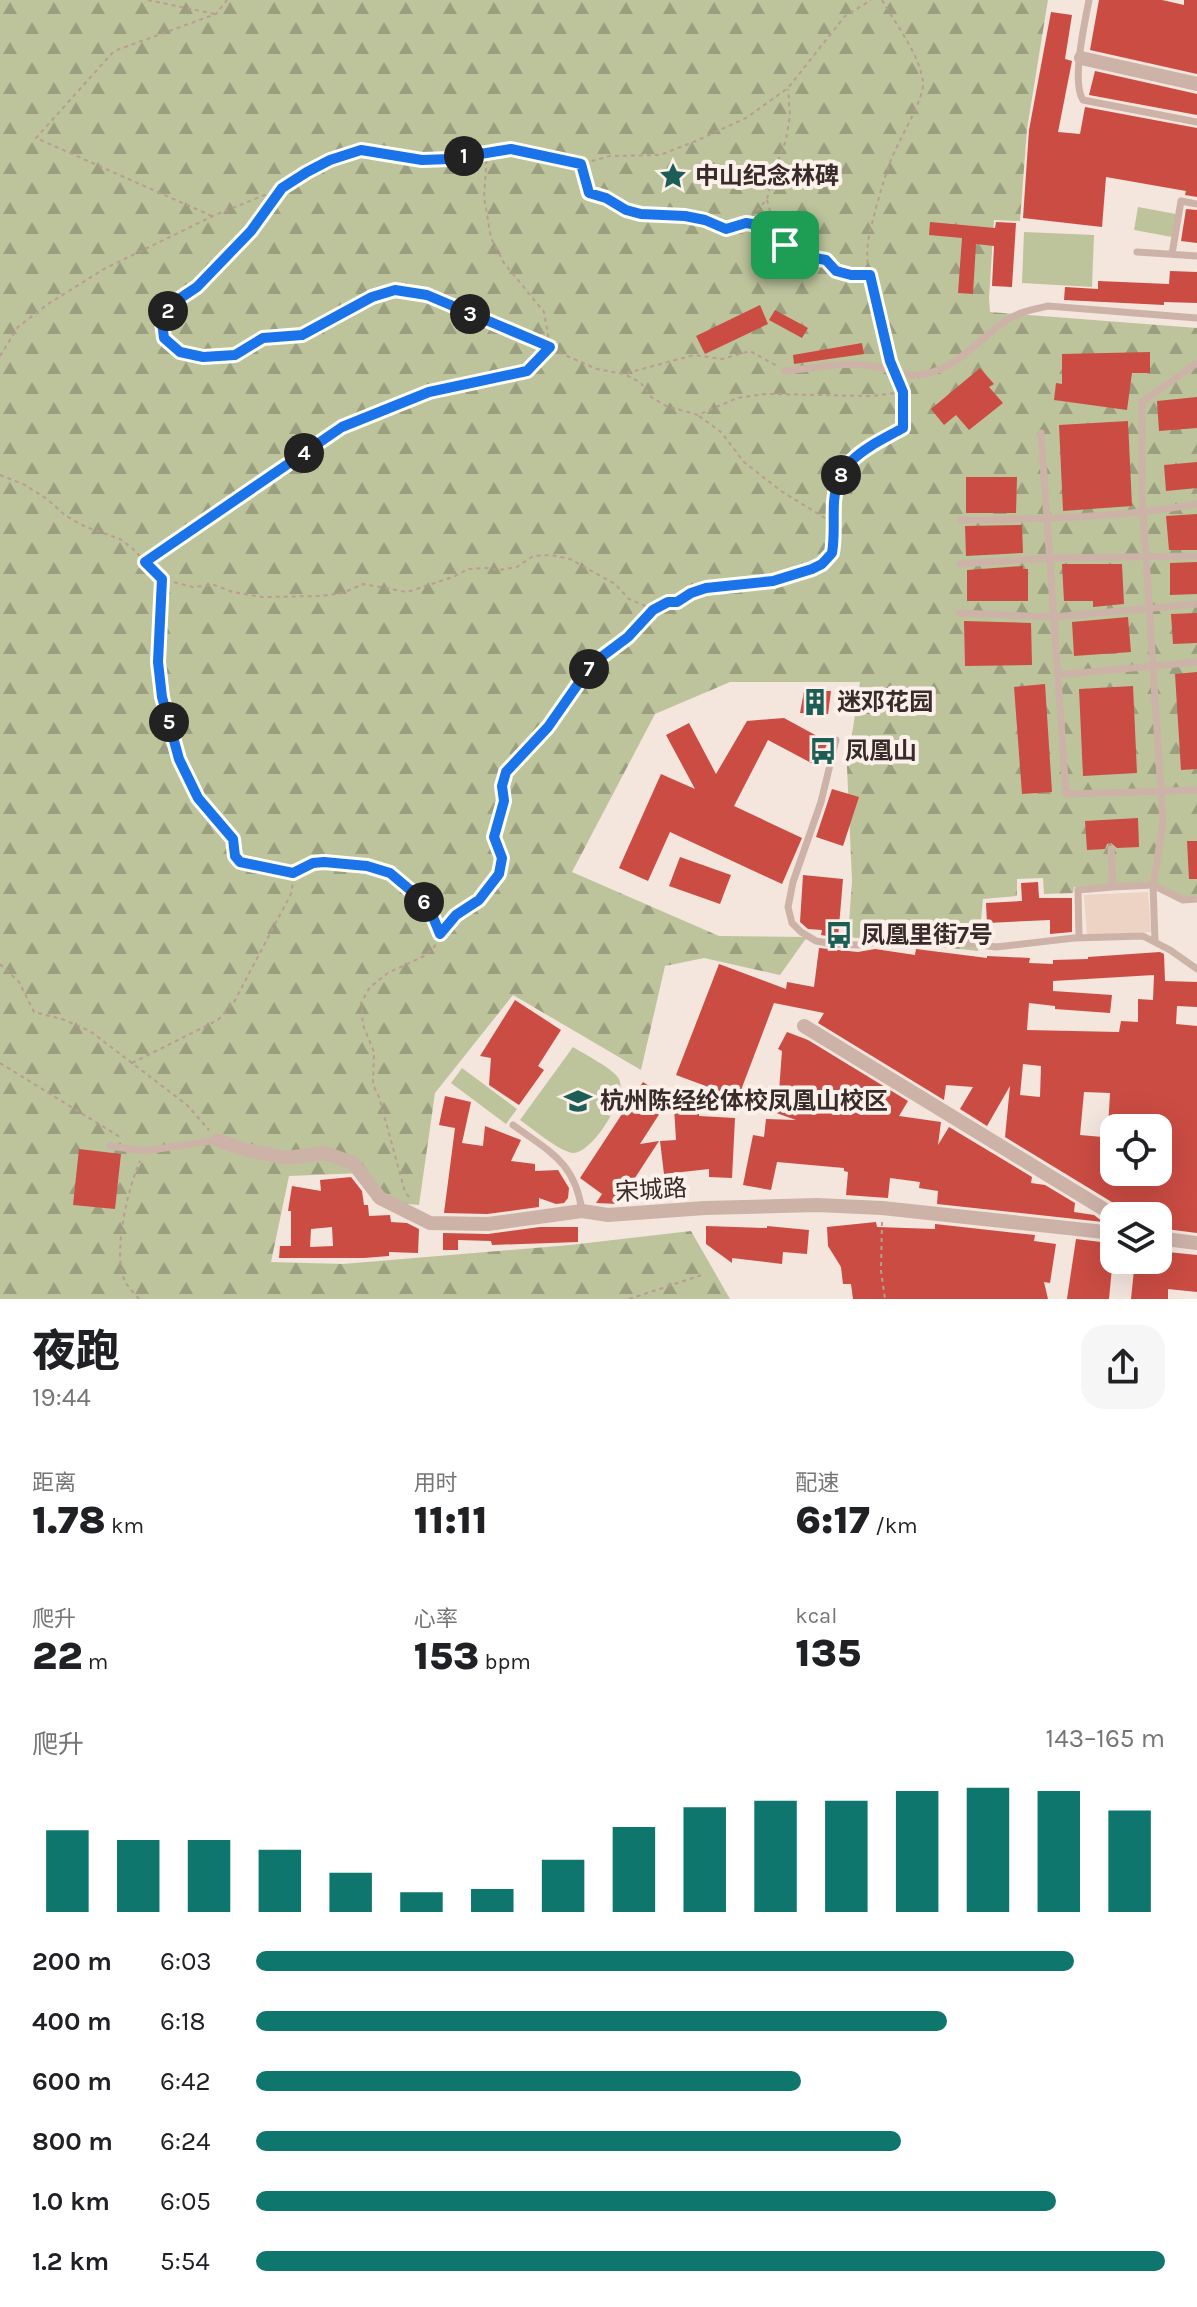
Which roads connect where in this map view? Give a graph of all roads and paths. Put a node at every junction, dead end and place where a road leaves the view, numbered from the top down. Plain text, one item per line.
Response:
1 (148, 0) edge
2 (222, 0) edge
3 (227, 0) edge
4 (871, 0) edge
5 (882, 0) edge
6 (1089, 0) edge
7 (216, 14) junction
8 (1081, 58) junction
9 (1197, 84) edge
10 (788, 88) junction
11 (1197, 122) edge
12 (487, 152) junction
13 (581, 164) junction
14 (282, 188) junction
15 (767, 199) junction
16 (1197, 204) edge
17 (213, 216) junction
18 (746, 223) junction
19 (777, 236) junction
20 (1137, 252) dead end
21 (1172, 254) junction
22 (1197, 256) edge
23 (870, 275) junction
24 (1197, 318) edge
25 (550, 347) junction
26 (0, 356) edge
27 (1197, 363) edge
28 (785, 371) joint
29 (624, 374) junction
30 (897, 375) junction
31 (903, 392) junction
32 (698, 415) junction
33 (1041, 433) dead end
34 (0, 475) edge
35 (1197, 504) edge
36 (1143, 514) junction
37 (1045, 519) junction
38 (960, 520) dead end
39 (834, 524) junction
40 (1146, 556) junction
41 (1197, 556) edge
42 (1048, 558) junction
43 (145, 562) junction
44 (960, 564) dead end
45 (162, 579) junction
46 (1197, 604) edge
47 (1149, 608) junction
48 (653, 610) junction
49 (959, 613) dead end
50 (1053, 617) junction
51 (1197, 662) edge
52 (1153, 666) junction
53 (1057, 675) junction
54 (836, 740) dead end
55 (1197, 790) edge
56 (1161, 792) junction
57 (1111, 849) dead end
58 (293, 873) junction
59 (1153, 885) junction
60 (1113, 887) junction
61 (1197, 899) edge
62 (440, 934) junction
63 (1079, 938) junction
64 (1155, 941) junction
65 (0, 964) edge
66 (1197, 969) edge
67 (804, 1026) dead end
68 (0, 1063) edge
69 (131, 1063) junction
70 (513, 1125) dead end
71 (119, 1136) dead end
72 (217, 1140) junction
73 (110, 1146) dead end
74 (145, 1151) junction
75 (413, 1202) dead end
76 (1100, 1207) edge
77 (882, 1208) junction
78 (582, 1211) junction
79 (1100, 1231) edge
80 (1172, 1240) edge
81 (1197, 1243) edge
82 (705, 1274) dead end
83 (139, 1299) edge
84 (629, 1299) edge
85 (885, 1299) edge

1 - 7 path
2 - 3 path
3 - 7 path
4 - 10 path
5 - 23 path
6 - 8 lane
7 - 17 path
8 - 9 street
8 - 11 lane
10 - 13 path
10 - 15 path
12 - 13 path
12 - 14 path
12 - 25 path
13 - 18 path
14 - 17 path
14 - 25 path
15 - 18 path
15 - 19 path
16 - 21 lane
17 - 26 path
18 - 19 path
19 - 23 path
20 - 21 lane
21 - 22 lane
23 - 30 path
24 - 30 lane
25 - 29 path
25 - 43 path
27 - 36 lane
28 - 29 path
28 - 30 lane
29 - 32 path
30 - 31 path
31 - 32 path
31 - 39 path
32 - 39 path
33 - 37 lane
34 - 43 path
35 - 36 lane
36 - 37 lane
36 - 40 lane
37 - 38 lane
37 - 42 lane
39 - 48 path
40 - 41 lane
40 - 42 lane
40 - 47 lane
42 - 44 lane
42 - 50 lane
43 - 45 path
45 - 48 path
45 - 58 path
46 - 47 lane
47 - 50 lane
47 - 52 lane
48 - 62 path
49 - 50 lane
50 - 53 lane
51 - 52 lane
52 - 53 lane
52 - 56 lane
53 - 56 lane
54 - 63 lane
55 - 56 lane
56 - 59 lane
57 - 60 lane
58 - 62 path
58 - 69 path
59 - 60 lane
59 - 61 lane
59 - 64 lane
60 - 63 lane
62 - 75 path
63 - 64 lane
64 - 66 lane
65 - 69 path
67 - 76 street
68 - 71 path
69 - 72 path
70 - 78 lane
72 - 74 lane
72 - 78 street, 宋城路
73 - 74 lane
74 - 83 path
77 - 78 street, 宋城路
77 - 79 street, 宋城路
77 - 85 path
80 - 81 street
82 - 84 path

